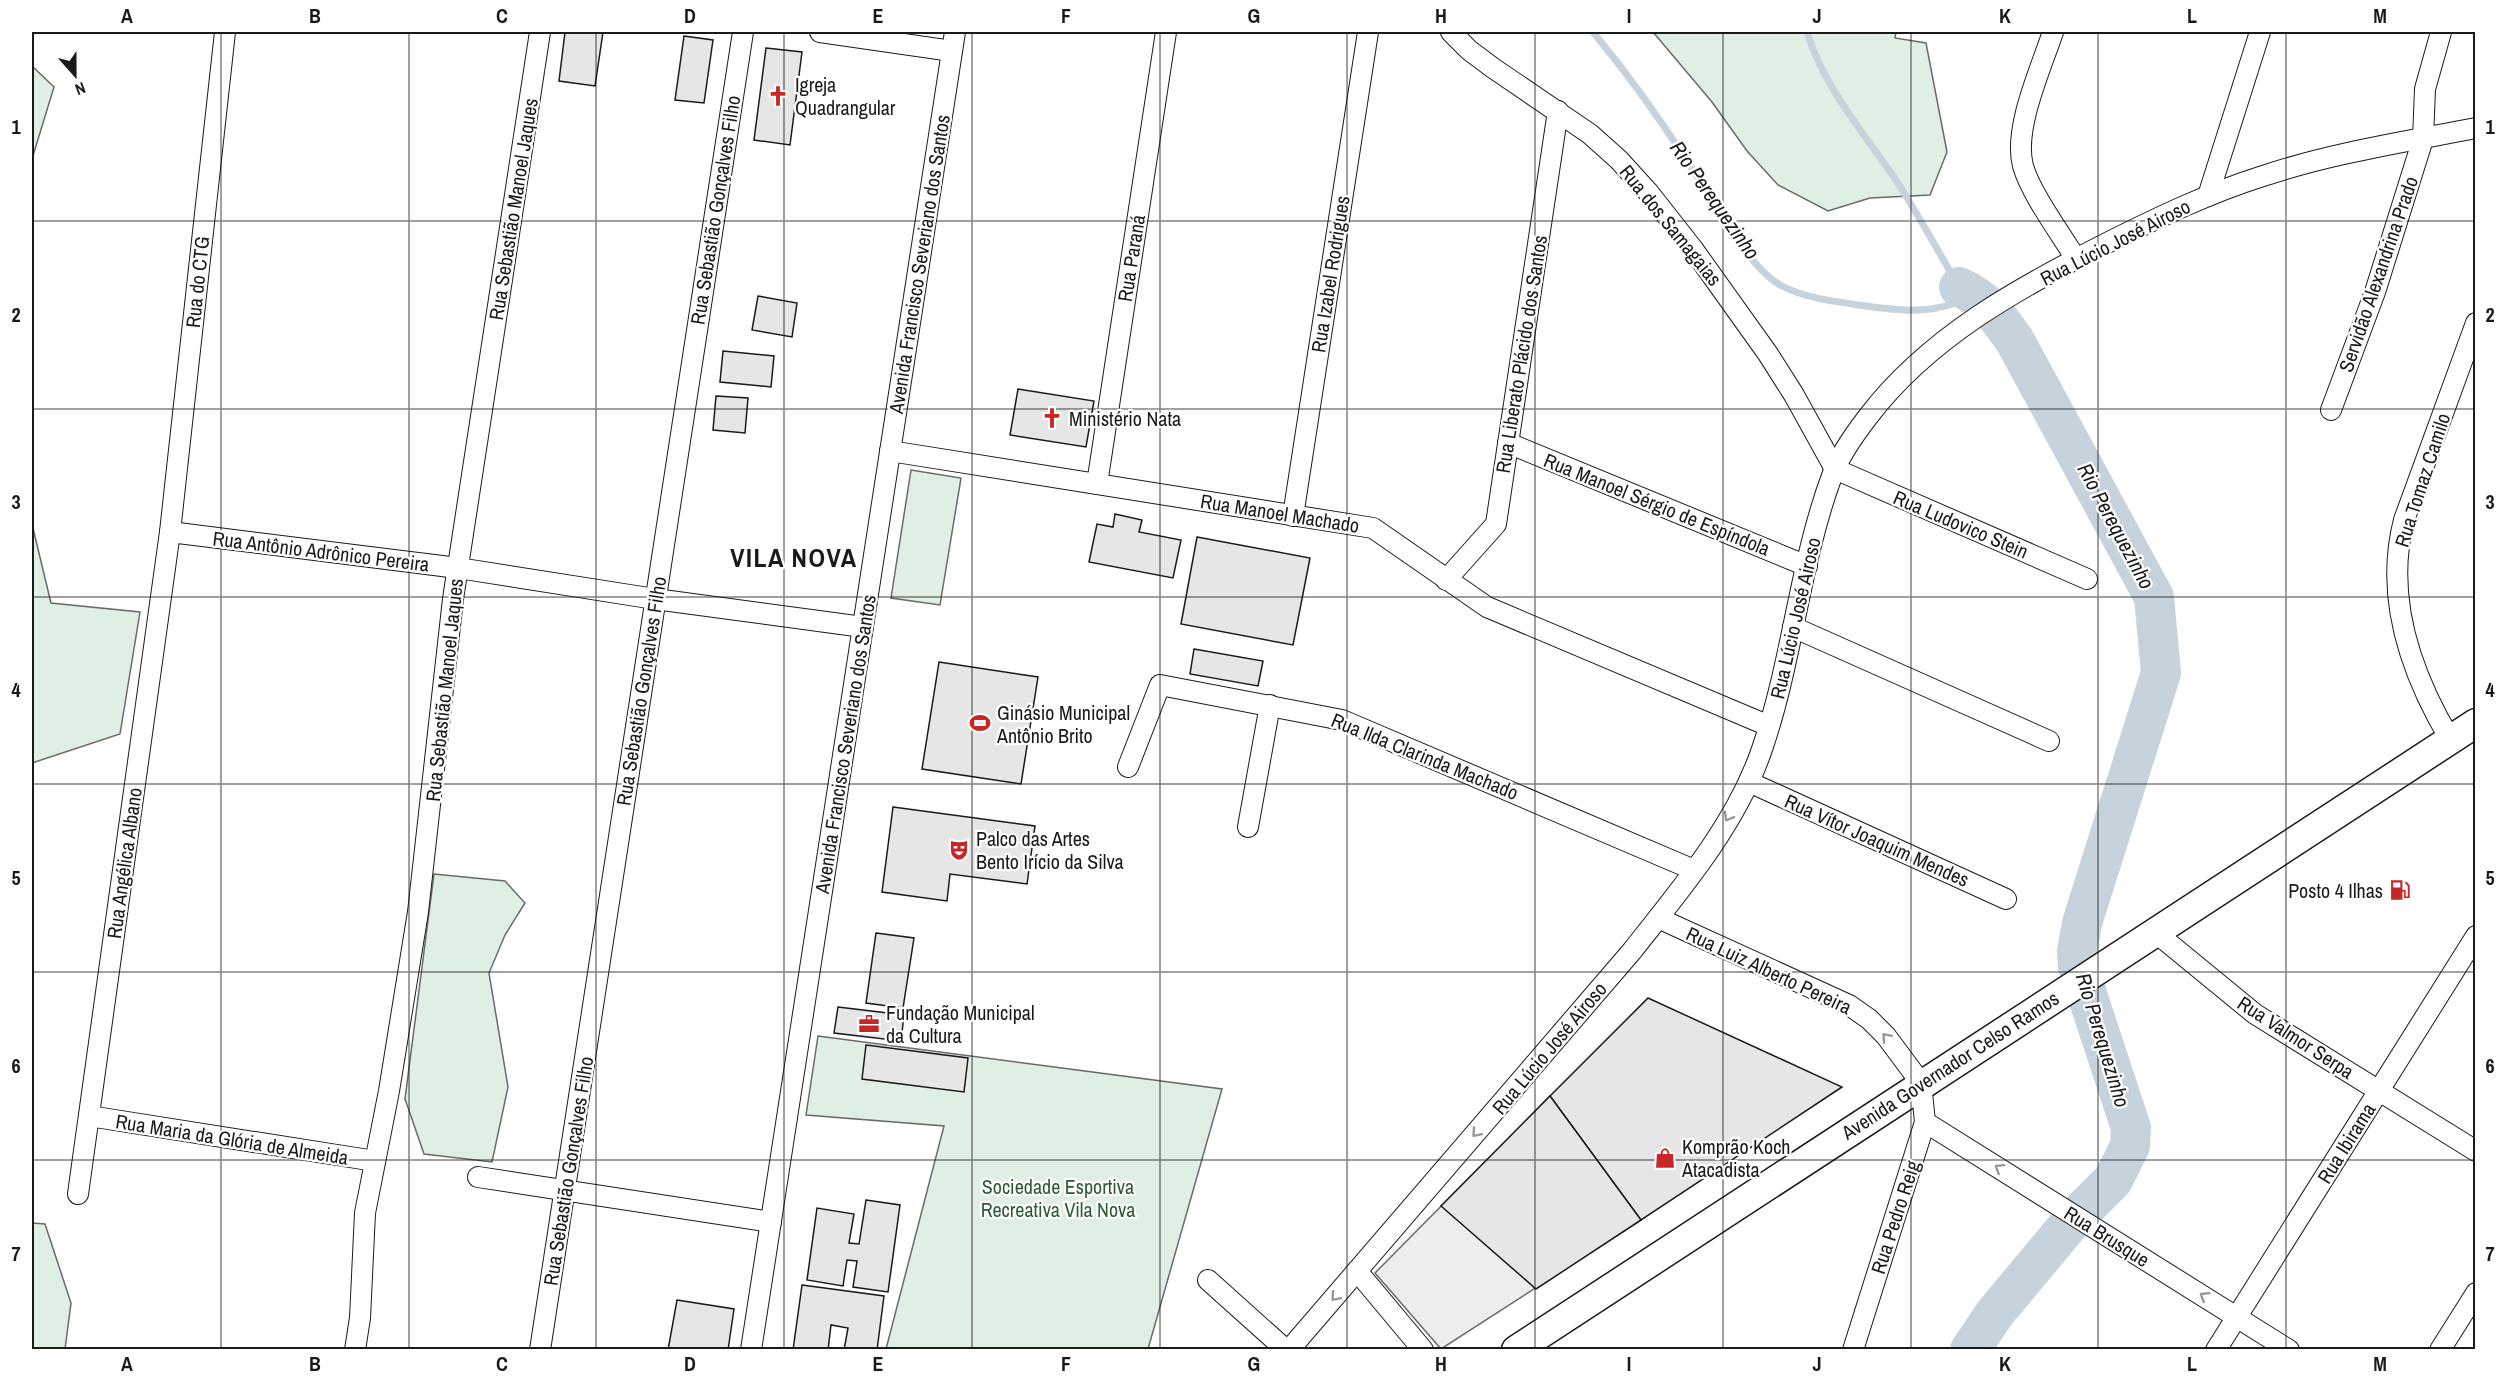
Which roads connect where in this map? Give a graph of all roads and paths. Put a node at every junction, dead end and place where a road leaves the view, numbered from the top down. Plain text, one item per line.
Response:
1 (225, 32) edge
2 (540, 32) edge
3 (742, 32) edge
4 (820, 32) edge
5 (955, 32) edge
6 (1166, 32) edge
7 (1368, 32) edge
8 (1451, 32) edge
9 (2053, 32) edge
10 (2260, 32) edge
11 (2441, 32) edge
12 (952, 51) junction
13 (1558, 111) junction
14 (2475, 128) edge
15 (2423, 139) junction
16 (2208, 196) junction
17 (2076, 259) junction
18 (2475, 323) edge
19 (2331, 410) dead end
20 (1508, 443) junction
21 (890, 451) junction
22 (1835, 469) junction
23 (1097, 484) junction
24 (1293, 516) junction
25 (170, 532) junction
26 (1807, 566) junction
27 (458, 568) junction
28 (2087, 579) dead end
29 (1446, 580) junction
30 (656, 599) junction
31 (863, 627) junction
32 (1793, 627) junction
33 (1270, 705) junction
34 (2475, 723) edge
35 (1769, 726) junction
36 (2450, 739) junction
37 (2049, 741) dead end
38 (1128, 767) dead end
39 (1749, 782) junction
40 (1248, 827) dead end
41 (1694, 870) junction
42 (2006, 899) dead end
43 (1658, 918) junction
44 (2155, 932) junction
45 (2475, 936) edge
46 (1921, 1083) junction
47 (2379, 1090) junction
48 (89, 1116) junction
49 (1925, 1122) junction
50 (2475, 1150) edge
51 (375, 1161) junction
52 (477, 1177) dead end
53 (565, 1190) junction
54 (78, 1194) dead end
55 (771, 1222) junction
56 (1357, 1271) junction
57 (1208, 1280) dead end
58 (2475, 1293) edge
59 (2237, 1317) junction
60 (355, 1350) edge
61 (540, 1350) edge
62 (751, 1350) edge
63 (1287, 1350) edge
64 (1423, 1350) edge
65 (1516, 1350) edge
66 (1853, 1350) edge
67 (2216, 1350) edge
68 (2289, 1350) edge
69 (2440, 1350) edge

1 - 25 street, Rua do CTG
2 - 27 street, Rua Sebastião Manoel Jaques
3 - 30 street, Rua Sebastião Gonçalves Filho
4 - 12 street
5 - 12 street, Avenida Francisco Severiano dos Santos
6 - 23 street, Rua Paraná
7 - 24 street, Rua Izabel Rodrigues
8 - 13 street, Rua dos Samagaias
9 - 17 street
10 - 16 street
11 - 15 street, Servidão Alexandrina Prado
12 - 21 street, Avenida Francisco Severiano dos Santos
13 - 20 street, Rua Liberato Plácido dos Santos
13 - 22 street, Rua dos Samagaias
14 - 15 street, Rua Lúcio José Airoso
15 - 16 street, Rua Lúcio José Airoso
15 - 19 street, Servidão Alexandrina Prado
16 - 17 street, Rua Lúcio José Airoso
17 - 22 street, Rua Lúcio José Airoso
18 - 36 street, Rua Tomaz Camilo
20 - 26 street, Rua Manoel Sérgio de Espíndola
20 - 29 street, Rua Liberato Plácido dos Santos
21 - 23 street, Rua Manoel Machado
21 - 31 street, Avenida Francisco Severiano dos Santos
22 - 26 street, Rua Lúcio José Airoso
22 - 28 street, Rua Ludovico Stein
23 - 24 street, Rua Manoel Machado
24 - 29 street, Rua Manoel Machado
25 - 27 street, Rua Antônio Adrônico Pereira
25 - 48 street, Rua Angélica Albano
26 - 32 street, Rua Lúcio José Airoso
27 - 30 street, Rua Antônio Adrônico Pereira
27 - 51 street, Rua Sebastião Manoel Jaques
29 - 35 street, Rua Manoel Machado
30 - 31 street, Rua Antônio Adrônico Pereira
30 - 53 street, Rua Sebastião Gonçalves Filho
31 - 55 street, Avenida Francisco Severiano dos Santos
32 - 35 street, Rua Lúcio José Airoso
32 - 37 street
33 - 38 street, Rua Ilda Clarinda Machado
33 - 40 street
33 - 41 street, Rua Ilda Clarinda Machado
34 - 36 main road, Avenida Governador Celso Ramos
35 - 39 street, Rua Lúcio José Airoso
36 - 44 main road, Avenida Governador Celso Ramos
39 -> 41 street, Rua Lúcio José Airoso
39 - 42 street, Rua Vítor Joaquim Mendes
41 - 43 street, Rua Lúcio José Airoso
46 -> 43 street, Rua Luiz Alberto Pereira
43 -> 56 street, Rua Lúcio José Airoso
44 - 46 main road, Avenida Governador Celso Ramos
44 - 47 street, Rua Valmor Serpa
45 - 47 street, Rua Ibirama
46 - 49 street, Rua Pedro Reig
46 - 65 main road, Avenida Governador Celso Ramos
47 - 50 street, Rua Valmor Serpa
47 - 59 street, Rua Ibirama
48 - 51 street, Rua Maria da Glória de Almeida
48 - 54 street, Rua Angélica Albano
59 -> 49 street, Rua Brusque
49 - 66 street, Rua Pedro Reig
51 - 60 street, Rua Sebastião Manoel Jaques
52 - 53 street
53 - 55 street
53 - 61 street, Rua Sebastião Gonçalves Filho
55 - 62 street, Avenida Francisco Severiano dos Santos
56 -> 63 street, Rua Lúcio José Airoso
56 - 64 street
57 - 63 street
58 - 69 street
59 - 67 street, Rua Ibirama
59 - 68 street, Rua Brusque

